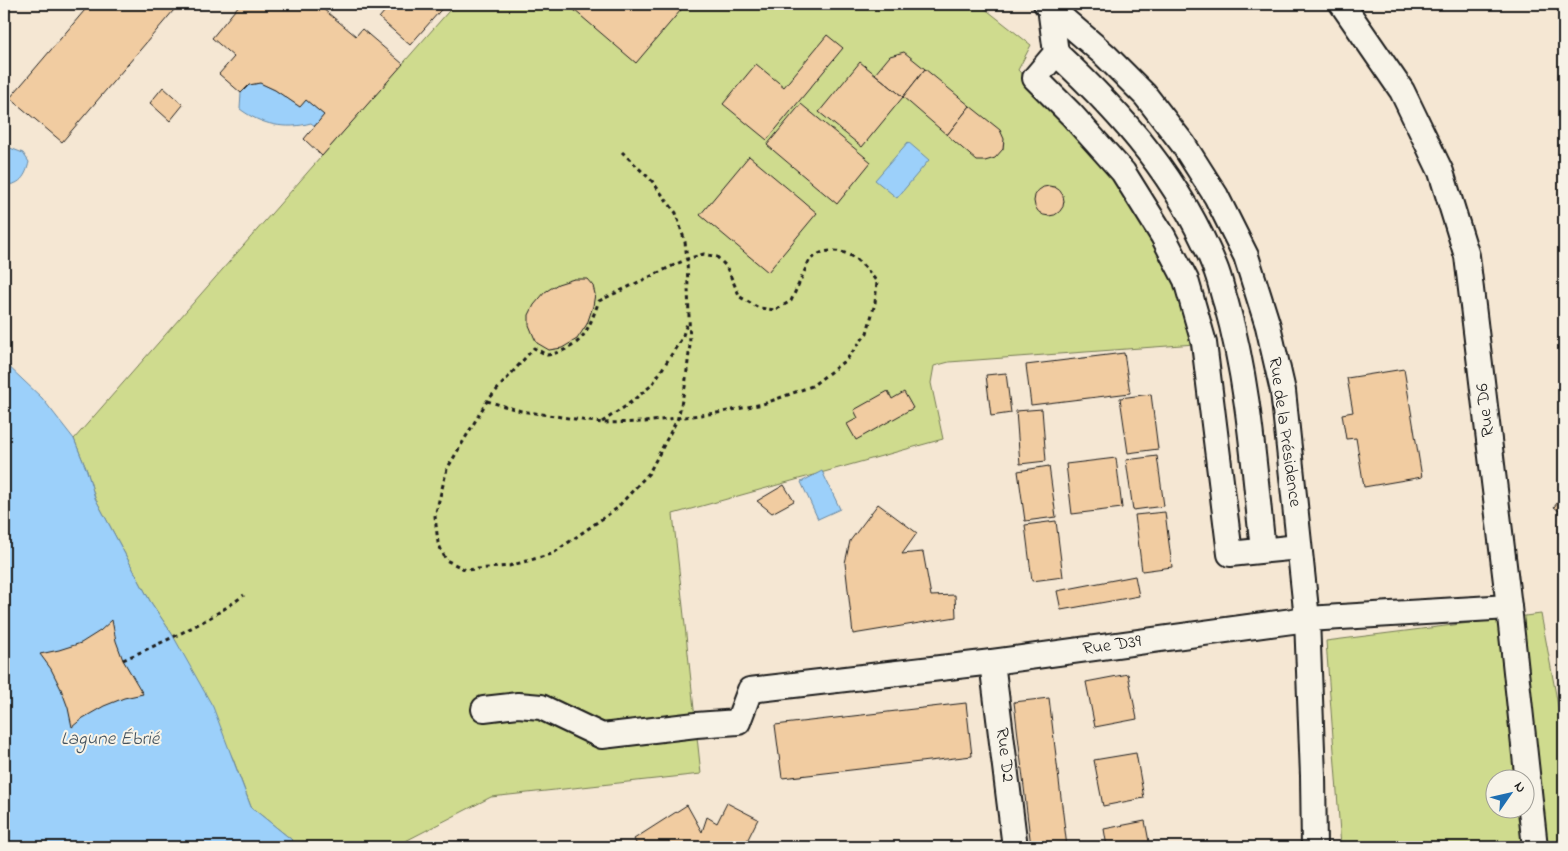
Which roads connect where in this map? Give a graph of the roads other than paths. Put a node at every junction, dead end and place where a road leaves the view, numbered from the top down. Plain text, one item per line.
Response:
1 (1342, 4) edge
2 (1048, 5) edge
3 (1056, 53) junction
4 (1299, 547) junction
5 (1263, 550) junction
6 (1509, 607) junction
7 (1307, 619) junction
8 (992, 662) junction
9 (484, 709) dead end
10 (1015, 847) edge
11 (1314, 847) edge
12 (1535, 847) edge

1 - 6 street, Rue D6
2 - 3 street
2 - 4 street, Rue de la Présidence
3 - 5 street
3 - 5 street
4 - 5 street
4 - 7 street, Rue de la Présidence
6 - 7 street, Rue D39
6 - 12 street, Rue D6
7 - 8 street, Rue D39
7 - 11 street, Rue de la Présidence
8 - 9 street, Rue D39
8 - 10 street, Rue D2

